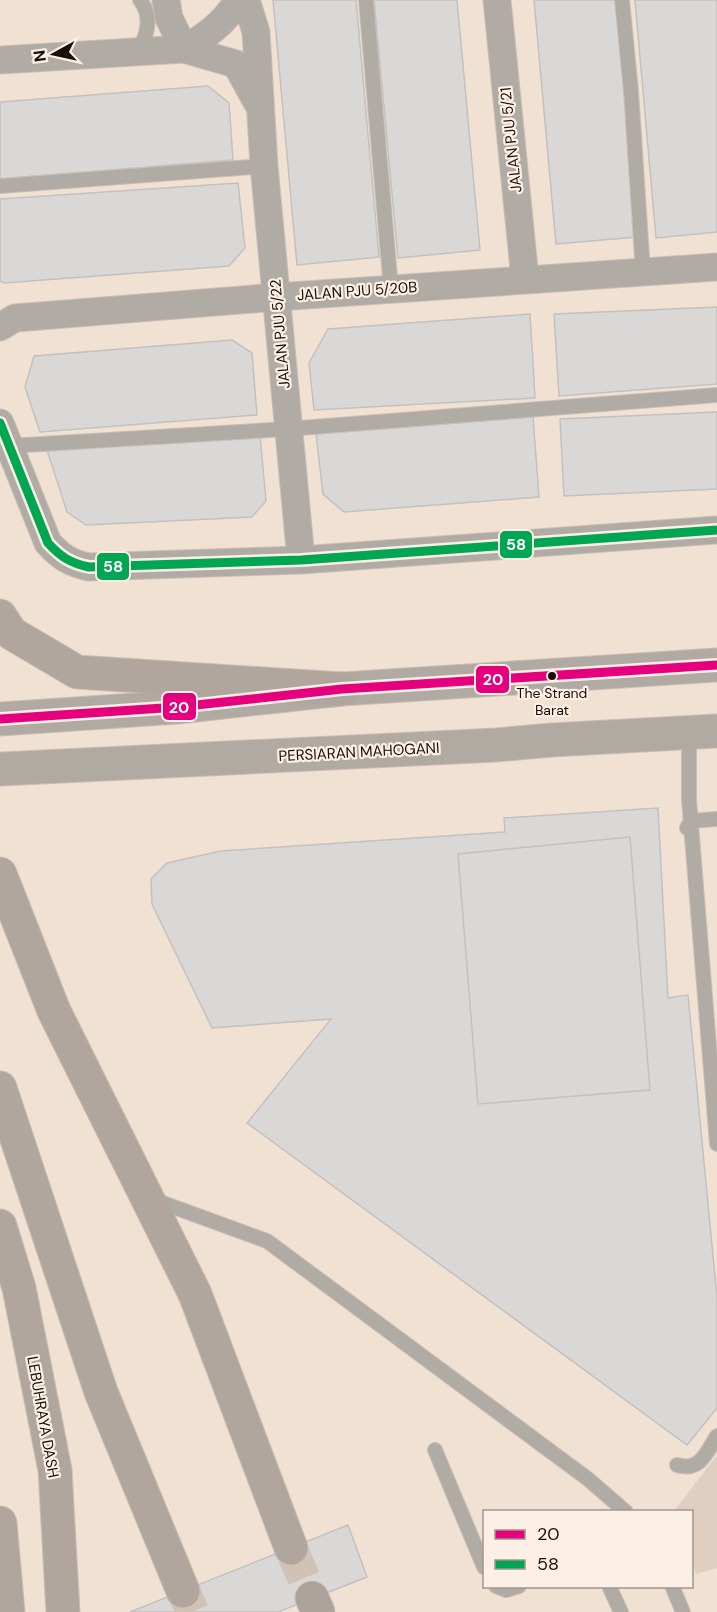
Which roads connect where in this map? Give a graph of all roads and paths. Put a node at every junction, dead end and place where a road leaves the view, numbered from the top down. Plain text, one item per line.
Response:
1 (140, 0) edge
2 (166, 0) edge
3 (238, 0) edge
4 (246, 0) edge
5 (366, 0) edge
6 (497, 0) edge
7 (622, 0) edge
8 (184, 49) junction
9 (139, 51) junction
10 (0, 60) edge
11 (260, 109) junction
12 (264, 166) junction
13 (0, 186) edge
14 (717, 267) edge
15 (643, 272) junction
16 (525, 279) junction
17 (391, 289) junction
18 (277, 297) junction
19 (0, 327) edge
20 (717, 395) edge
21 (288, 429) junction
22 (5, 434) edge
23 (717, 530) edge
24 (301, 560) junction
25 (0, 616) edge
26 (717, 665) edge
27 (342, 689) junction
28 (0, 719) edge
29 (703, 732) edge
30 (0, 769) edge
31 (717, 819) edge
32 (691, 821) junction
33 (683, 836) dead end
34 (0, 874) edge
35 (710, 981) edge
36 (0, 1088) edge
37 (717, 1144) edge
38 (147, 1197) junction
39 (0, 1226) edge
40 (717, 1436) edge
41 (435, 1450) dead end
42 (677, 1465) dead end
43 (624, 1510) edge
44 (0, 1522) edge
45 (291, 1548) tunnel mouth
46 (483, 1565) edge
47 (499, 1588) edge
48 (515, 1588) edge
49 (609, 1588) edge
50 (672, 1588) edge
51 (183, 1591) tunnel mouth
52 (8, 1612) edge
53 (63, 1612) edge
54 (621, 1612) edge
55 (683, 1612) edge

1 - 9 lane
2 - 8 street
3 - 8 street
4 - 11 street, JALAN PJU 5/22
5 - 17 lane
6 - 16 street, JALAN PJU 5/21
7 - 15 lane
8 - 9 street
8 - 11 street
9 - 10 street
11 - 12 street, JALAN PJU 5/22
12 - 13 lane
12 - 18 street, JALAN PJU 5/22
14 - 15 street, JALAN PJU 5/20B
15 - 16 street, JALAN PJU 5/20B
16 - 17 street, JALAN PJU 5/20B
17 - 18 street, JALAN PJU 5/20B
18 - 19 street, JALAN PJU 5/20B
18 - 21 street, JALAN PJU 5/22
20 - 21 lane
21 - 22 lane
21 - 24 street, JALAN PJU 5/22
22 - 24 street
23 - 24 street
25 - 27 highway
26 - 27 main road
27 - 28 main road
29 - 30 main road, PERSIARAN MAHOGANI
29 - 32 lane
31 - 32 lane
32 - 33 lane
32 - 35 lane
34 - 38 highway
35 - 37 lane
36 - 51 highway
38 - 43 lane
38 - 45 highway
39 - 53 highway, LEBUHRAYA DASH
40 - 42 lane
41 - 46 lane
44 - 52 highway
47 - 48 lane
49 - 54 lane
50 - 55 lane

